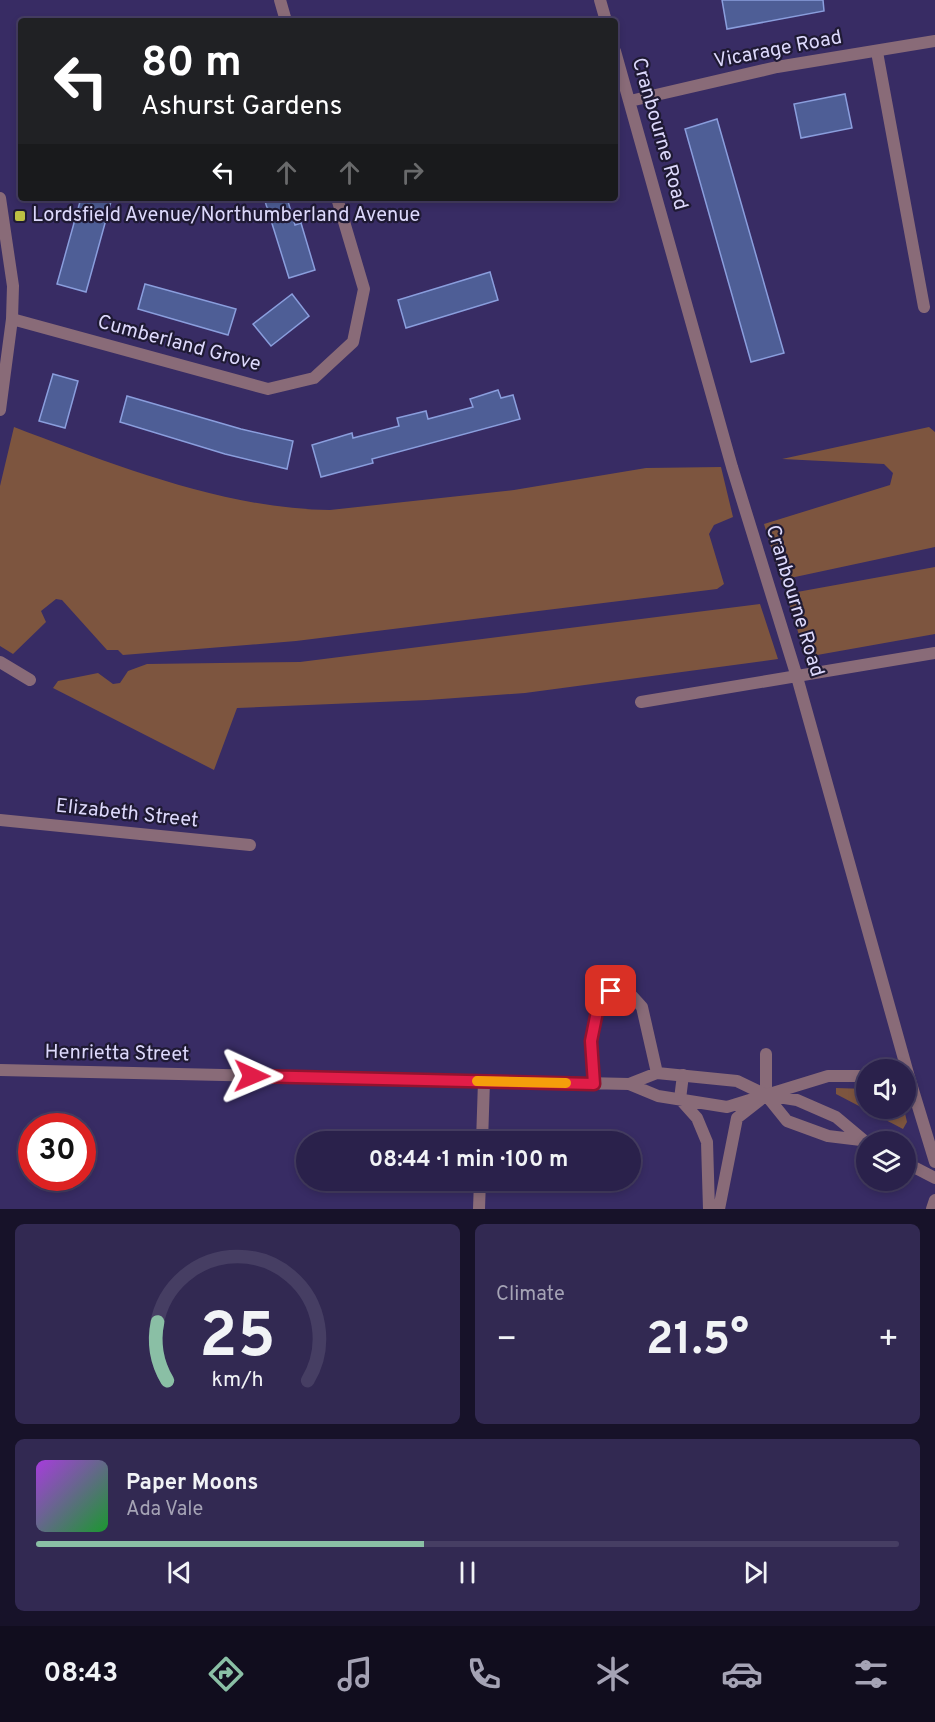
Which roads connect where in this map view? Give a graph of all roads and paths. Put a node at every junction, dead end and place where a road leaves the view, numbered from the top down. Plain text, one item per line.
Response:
1 (280, 0) edge
2 (600, 0) edge
3 (285, 18) edge
4 (605, 18) edge
5 (935, 41) edge
6 (877, 52) junction
7 (618, 61) edge
8 (630, 101) junction
9 (0, 198) edge
10 (338, 201) edge
11 (924, 308) dead end
12 (12, 319) junction
13 (0, 410) edge
14 (935, 653) edge
15 (0, 662) edge
16 (797, 677) junction
17 (30, 680) dead end
18 (641, 702) dead end
19 (0, 820) edge
20 (250, 845) dead end
21 (766, 1054) dead end
22 (902, 1059) edge
23 (0, 1071) edge
24 (657, 1073) junction
25 (683, 1076) junction
26 (856, 1076) edge
27 (484, 1081) junction
28 (594, 1084) junction
29 (628, 1084) junction
30 (766, 1095) junction
31 (680, 1100) junction
32 (916, 1104) edge
33 (482, 1131) edge
34 (856, 1134) edge
35 (856, 1140) edge
36 (935, 1162) edge
37 (916, 1168) edge
38 (935, 1178) edge
39 (480, 1191) edge
40 (935, 1200) edge
41 (479, 1209) edge
42 (709, 1209) edge
43 (719, 1209) edge
44 (932, 1209) edge

1 - 3 street
2 - 4 street
5 - 6 street, Vicarage Road
6 - 8 street, Vicarage Road
6 - 11 street
7 - 8 street, Cranbourne Road
8 - 16 street, Cranbourne Road
9 - 12 street
10 - 12 street, Cumberland Grove
12 - 13 street
14 - 16 street
15 - 17 street
16 - 18 street
16 - 22 street, Cranbourne Road
19 - 20 street, Elizabeth Street
21 - 30 street
23 - 27 street, Henrietta Street
24 - 25 street, Henrietta Street
24 - 28 street
24 - 29 street, Henrietta Street
25 - 30 street, Henrietta Street
25 - 31 street
26 - 30 street
27 - 28 street, Henrietta Street
27 - 33 street
28 - 29 street, Henrietta Street
29 - 31 street, Henrietta Street
30 - 31 street, Henrietta Street
30 - 34 street
30 - 35 street
30 - 43 street
31 - 42 street
32 - 36 street, Cranbourne Road
37 - 38 street
39 - 41 street
40 - 44 street

